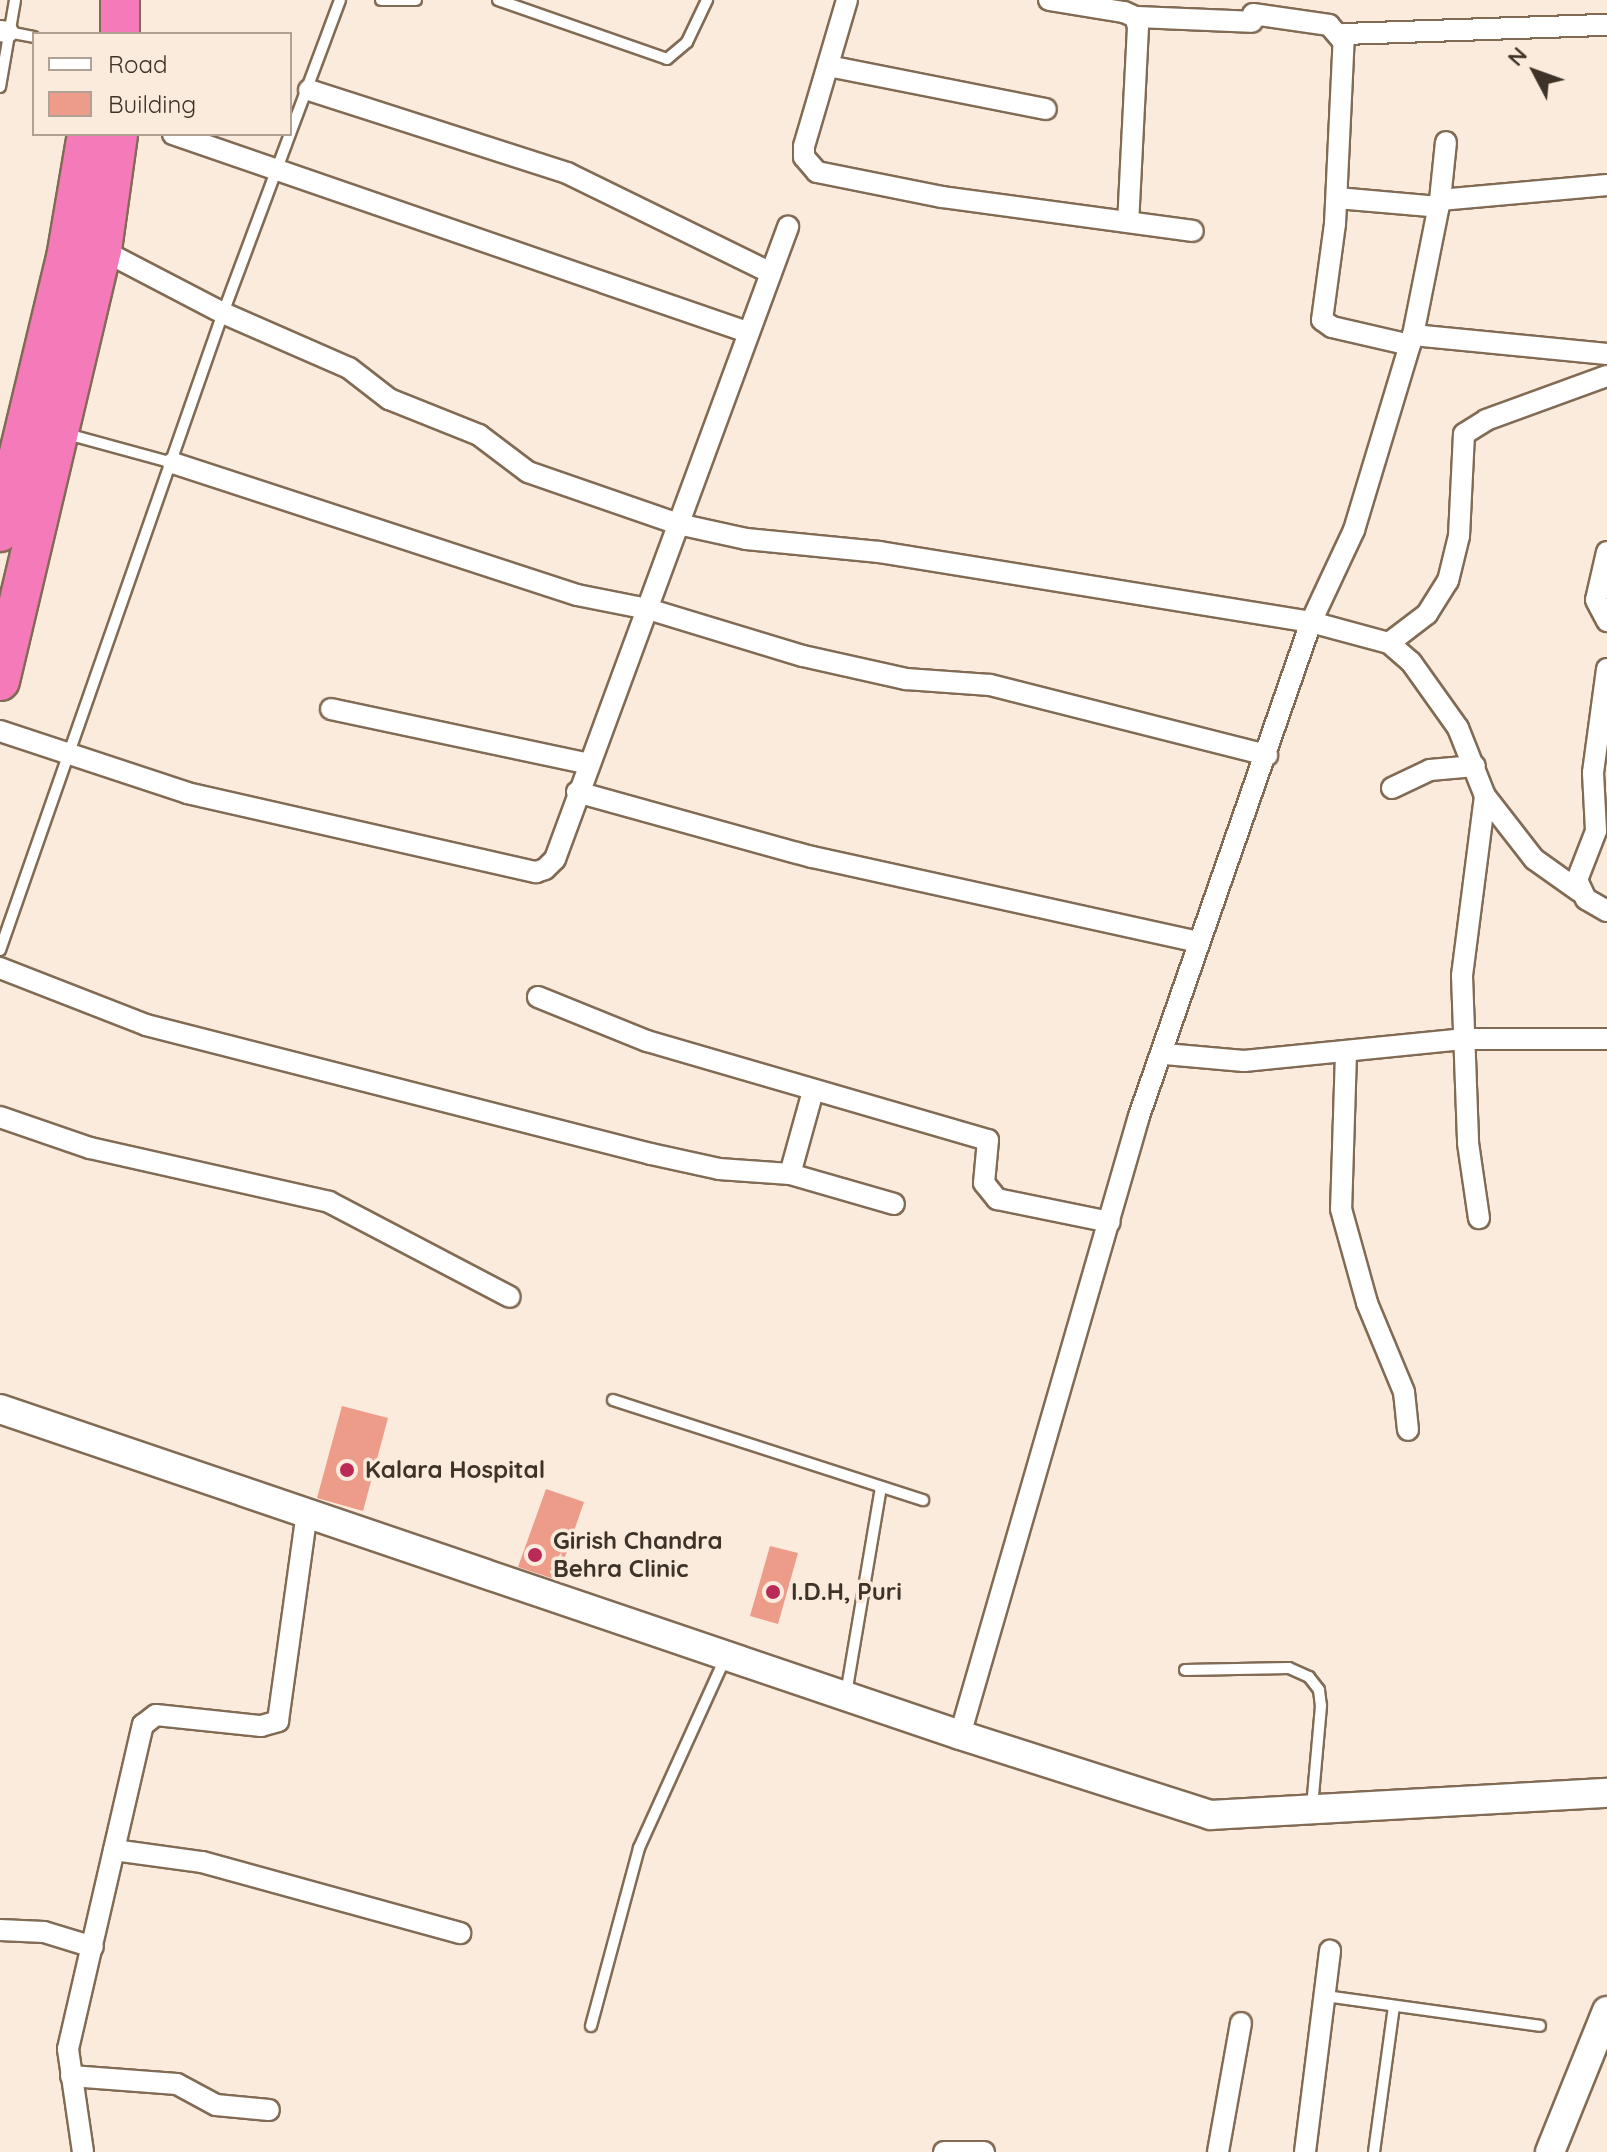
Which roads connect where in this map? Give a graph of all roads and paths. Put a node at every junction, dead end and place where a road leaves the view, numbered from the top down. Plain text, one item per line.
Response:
1 (15, 0) edge
2 (340, 0) edge
3 (381, 0) edge
4 (416, 0) edge
5 (498, 0) edge
6 (707, 0) edge
7 (847, 0) edge
8 (1049, 0) edge
9 (1135, 17) junction
10 (1607, 25) edge
11 (4, 31) edge
12 (32, 37) edge
13 (1341, 39) junction
14 (828, 66) junction
15 (0, 87) edge
16 (309, 90) junction
17 (1046, 109) dead end
18 (292, 132) edge
19 (87, 136) edge
20 (118, 136) edge
21 (178, 136) edge
22 (290, 136) edge
23 (1446, 142) dead end
24 (276, 172) junction
25 (1607, 185) edge
26 (1337, 198) junction
27 (1440, 204) junction
28 (1128, 222) junction
29 (788, 227) dead end
30 (1193, 231) dead end
31 (102, 250) junction
32 (769, 272) junction
33 (223, 313) junction
34 (747, 332) junction
35 (1411, 340) junction
36 (1607, 354) edge
37 (1607, 376) edge
38 (62, 433) junction
39 (173, 463) junction
40 (678, 524) junction
41 (0, 532) edge
42 (1607, 552) edge
43 (648, 609) junction
44 (1607, 621) edge
45 (1311, 622) junction
46 (1389, 643) junction
47 (1607, 669) edge
48 (0, 681) edge
49 (331, 709) dead end
50 (0, 731) edge
51 (1267, 755) junction
52 (71, 758) junction
53 (589, 764) junction
54 (1475, 766) junction
55 (1392, 788) dead end
56 (577, 792) junction
57 (1485, 796) junction
58 (1579, 891) junction
59 (1607, 911) edge
60 (1198, 942) junction
61 (0, 950) edge
62 (0, 968) edge
63 (538, 997) dead end
64 (1463, 1039) junction
65 (1607, 1039) edge
66 (1346, 1053) junction
67 (1165, 1054) junction
68 (813, 1091) junction
69 (0, 1117) edge
70 (790, 1174) junction
71 (894, 1204) dead end
72 (1479, 1218) dead end
73 (1110, 1222) junction
74 (510, 1297) dead end
75 (613, 1400) dead end
76 (0, 1409) edge
77 (1408, 1430) dead end
78 (881, 1487) junction
79 (923, 1500) dead end
80 (307, 1513) junction
81 (726, 1656) junction
82 (1185, 1670) dead end
83 (845, 1696) junction
84 (960, 1735) junction
85 (1607, 1793) edge
86 (1311, 1809) junction
87 (114, 1850) junction
88 (0, 1930) edge
89 (460, 1933) dead end
90 (93, 1947) junction
91 (1330, 1951) dead end
92 (1325, 1996) junction
93 (1394, 2006) junction
94 (1607, 2011) edge
95 (1241, 2023) dead end
96 (591, 2026) dead end
97 (1540, 2026) dead end
98 (71, 2076) junction
99 (269, 2110) dead end
100 (83, 2152) edge
101 (944, 2152) edge
102 (984, 2152) edge
103 (1218, 2152) edge
104 (1305, 2152) edge
105 (1374, 2152) edge
106 (1550, 2152) edge

1 - 11 lane
2 - 16 lane
3 - 4 lane
5 - 6 lane
7 - 14 street
8 - 9 street
9 - 13 street
9 - 28 street
10 - 13 street
11 - 12 lane
11 - 15 lane
13 - 26 street
14 - 17 street
14 - 28 street
16 - 18 lane
16 - 32 street
19 - 41 highway
20 - 31 highway
21 - 24 street
22 - 24 lane
23 - 27 street
24 - 33 lane
24 - 34 street
25 - 27 street
26 - 27 street
26 - 35 street
27 - 35 street
28 - 30 street
29 - 32 street
31 - 33 street
31 - 38 highway
32 - 34 street
33 - 39 lane
33 - 40 street
34 - 40 street
35 - 36 street
35 - 45 street
37 - 46 street
38 - 39 lane
38 - 48 highway
39 - 43 street
39 - 52 lane
40 - 43 street
40 - 45 street
42 - 44 street
43 - 51 street
43 - 53 street
45 - 46 street
45 - 51 street
46 - 54 street
47 - 58 street
49 - 53 street
50 - 52 street
51 - 60 street
52 - 56 street
52 - 61 lane
53 - 56 street
54 - 55 street
54 - 57 street
56 - 60 street
57 - 58 street
57 - 64 street
58 - 59 street
60 - 67 street
62 - 70 street
63 - 68 street
64 - 65 street
64 - 66 street
64 - 72 street
66 - 67 street
66 - 77 street
67 - 73 street
68 - 70 street
68 - 73 street
69 - 74 street
70 - 71 street
73 - 84 street
75 - 78 lane
76 - 80 main road
78 - 79 lane
78 - 83 lane
80 - 81 main road
80 - 87 street
81 - 83 main road
81 - 96 lane
82 - 86 lane
83 - 84 main road
84 - 86 main road
85 - 86 main road
87 - 89 street
87 - 90 street
88 - 90 street
90 - 98 street
91 - 92 street
92 - 93 lane
92 - 104 street
93 - 97 lane
93 - 105 lane
94 - 106 main road
95 - 103 street
98 - 99 street
98 - 100 street
101 - 102 street

